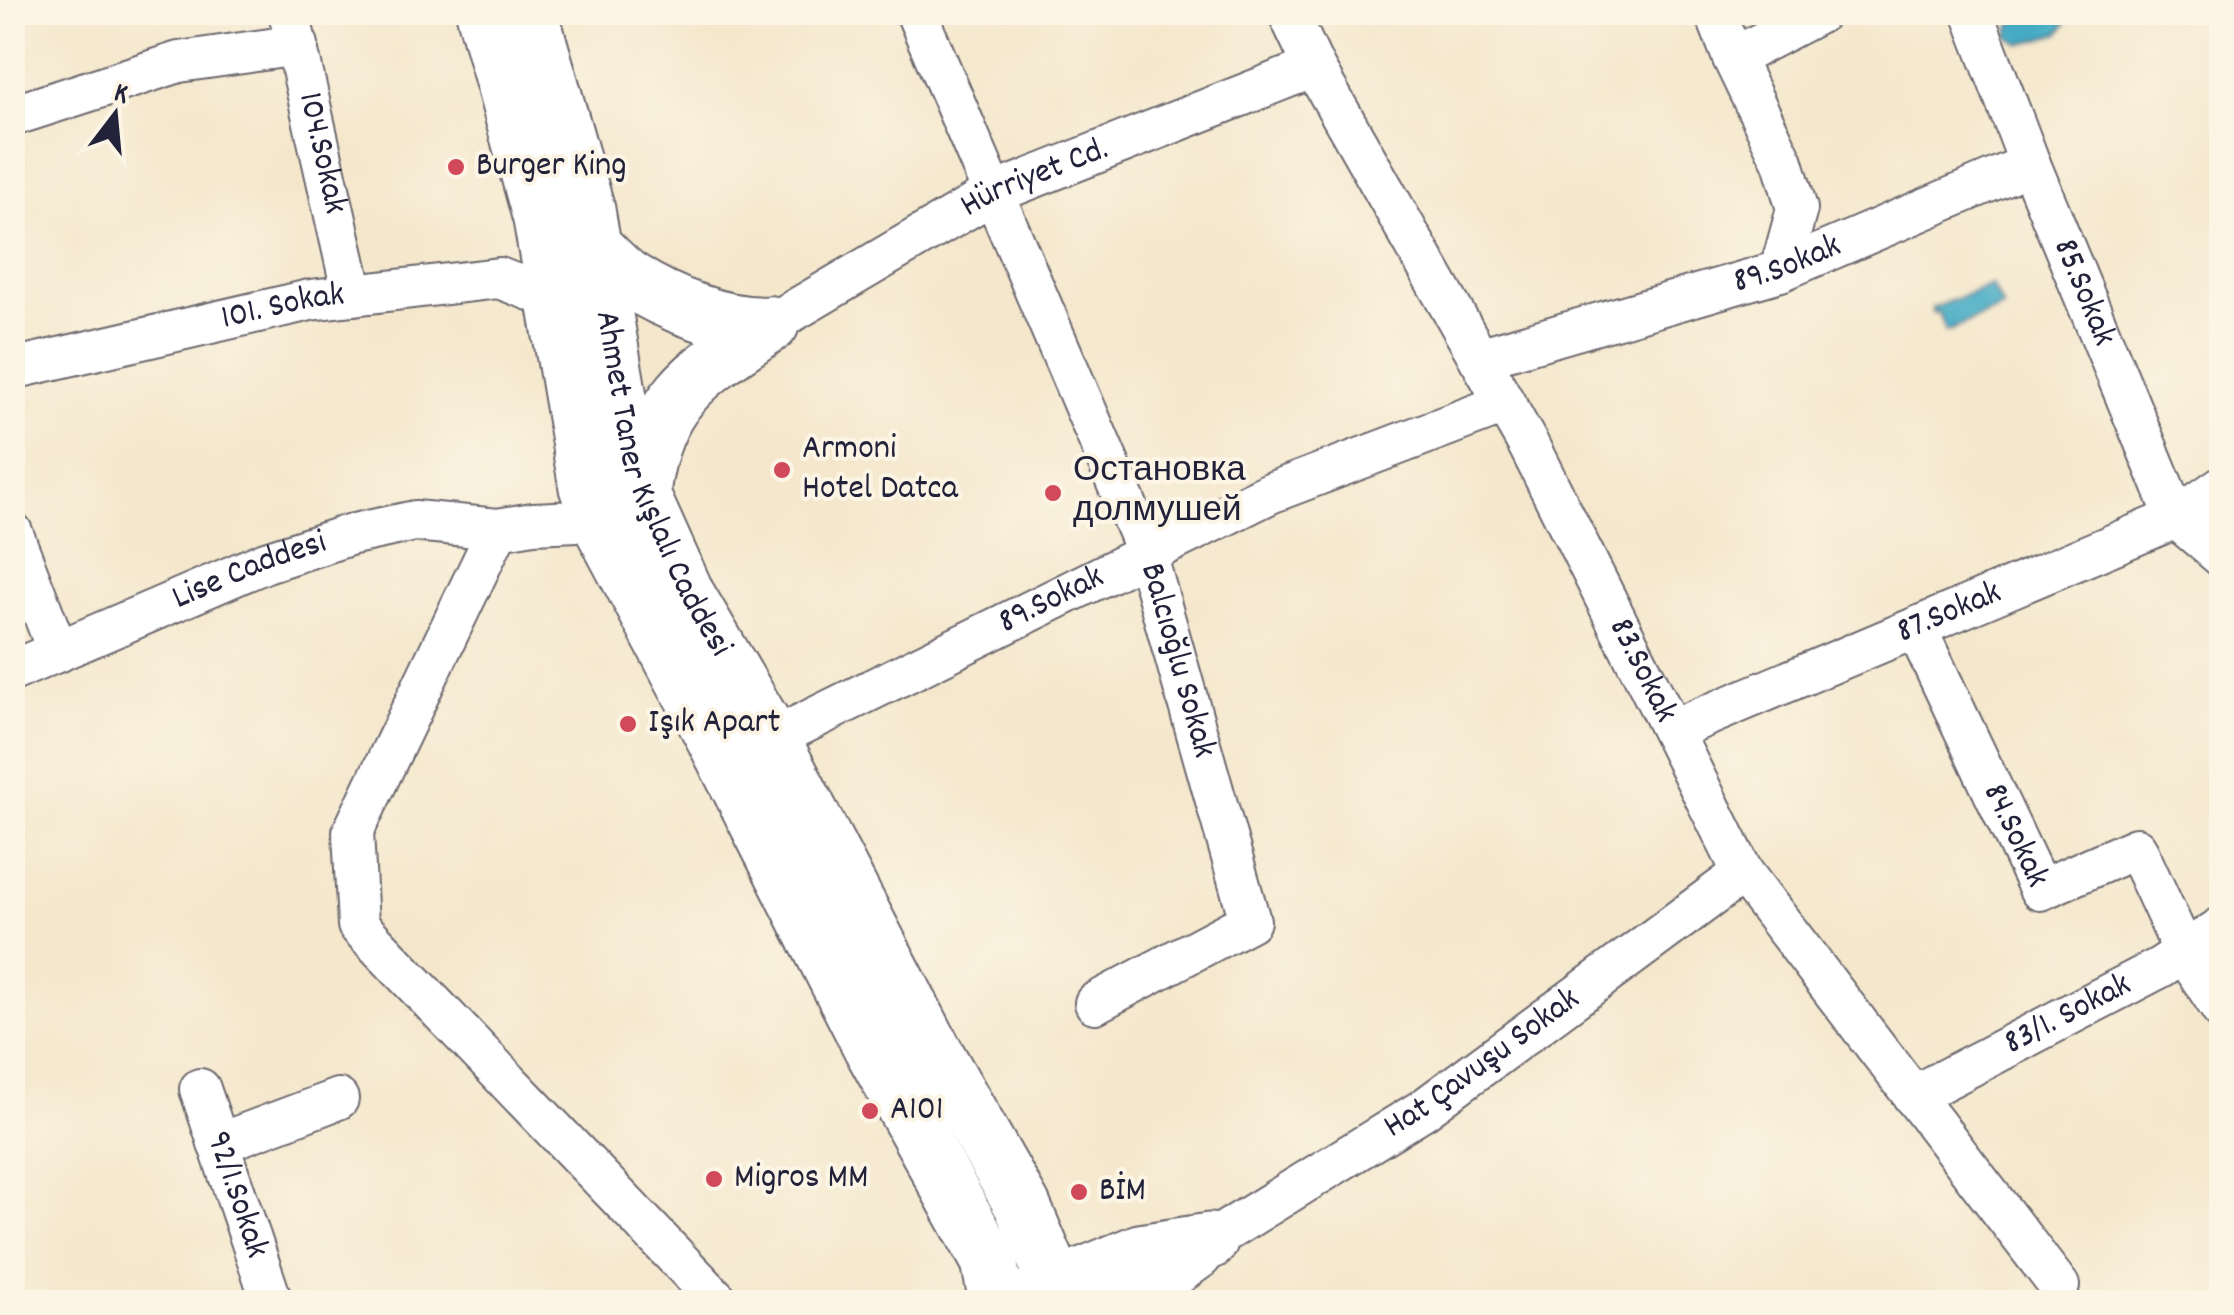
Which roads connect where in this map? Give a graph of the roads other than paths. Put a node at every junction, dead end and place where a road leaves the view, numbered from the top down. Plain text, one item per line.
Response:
1 (484, 12) edge
2 (530, 12) edge
3 (916, 12) edge
4 (1288, 12) edge
5 (1715, 12) edge
6 (1821, 12) edge
7 (1972, 12) edge
8 (293, 29) edge
9 (1734, 58) junction
10 (1314, 67) junction
11 (12, 116) edge
12 (2030, 164) junction
13 (992, 194) junction
14 (594, 246) junction
15 (1780, 271) junction
16 (353, 296) junction
17 (554, 299) junction
18 (771, 324) junction
19 (1479, 358) junction
20 (12, 369) edge
21 (1504, 404) junction
22 (2222, 486) edge
23 (621, 508) junction
24 (2176, 518) junction
25 (498, 528) junction
26 (12, 532) edge
27 (1146, 554) junction
28 (2222, 557) edge
29 (1916, 628) junction
30 (58, 652) junction
31 (12, 671) edge
32 (1673, 730) junction
33 (772, 740) junction
34 (1743, 873) junction
35 (2222, 927) edge
36 (2184, 952) junction
37 (1095, 1003) dead end
38 (2222, 1010) edge
39 (200, 1089) dead end
40 (1914, 1096) junction
41 (338, 1099) dead end
42 (218, 1144) junction
43 (1022, 1206) junction
44 (1210, 1242) joint
45 (1133, 1277) edge
46 (2058, 1286) dead end
47 (1039, 1299) edge
48 (272, 1302) edge
49 (719, 1302) edge
50 (997, 1302) edge

1 - 17 main road, Ahmet Taner Kışlalı Caddesi
2 - 14 main road, Ahmet Taner Kışlalı Caddesi
3 - 13 street, Balcıoğlu Sokak
4 - 10 street, 83.Sokak
5 - 9 street
6 - 9 street
7 - 12 street, 85.Sokak
8 - 11 street
8 - 16 street, 104.Sokak
9 - 15 street
10 - 13 street, Hürriyet Cd.
10 - 19 street, 83.Sokak
12 - 15 street, 89.Sokak
12 - 24 street, 85.Sokak
13 - 18 street, Hürriyet Cd.
13 - 27 street, Balcıoğlu Sokak
14 - 18 main road
14 - 23 main road, Ahmet Taner Kışlalı Caddesi
15 - 19 street, 89.Sokak
16 - 17 street, 101. Sokak
16 - 20 street, 101. Sokak
17 - 23 main road, Ahmet Taner Kışlalı Caddesi
18 - 23 main road
19 - 21 street, 83.Sokak
21 - 27 street, 89.Sokak
21 - 32 street, 83.Sokak
22 - 24 street, 87.Sokak
23 - 25 street, Lise Caddesi
23 - 33 main road, Ahmet Taner Kışlalı Caddesi
23 - 50 main road, Ahmet Taner Kışlalı Caddesi
24 - 28 street, 85.Sokak
24 - 29 street, 87.Sokak
25 - 30 street, Lise Caddesi
25 - 49 street
26 - 30 street
27 - 33 street, 89.Sokak
27 - 37 street, Balcıoğlu Sokak
29 - 32 street, 87.Sokak
29 - 36 street, 84.Sokak
30 - 31 street, Lise Caddesi
32 - 34 street, 83.Sokak
33 - 43 main road, Ahmet Taner Kışlalı Caddesi
34 - 40 street, 83.Sokak
34 - 44 street, Hat Çavuşu Sokak
35 - 36 street, 83/1. Sokak
36 - 38 street, 84.Sokak
36 - 40 street, 83/1. Sokak
39 - 42 street, 92/1.Sokak
40 - 46 street, 83.Sokak
41 - 42 street
42 - 48 street, 92/1.Sokak
43 - 45 main road
43 - 47 main road, Ahmet Taner Kışlalı Caddesi
44 - 45 main road
45 - 47 main road

